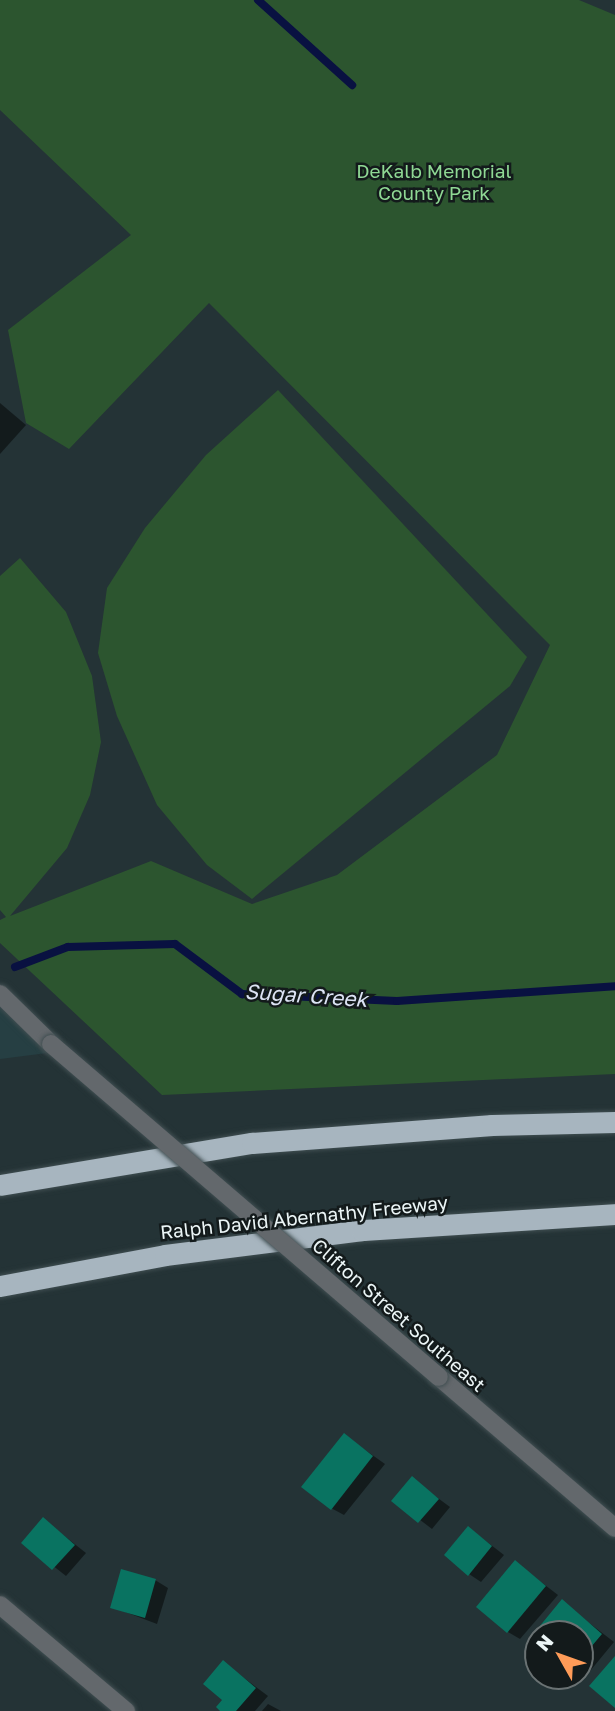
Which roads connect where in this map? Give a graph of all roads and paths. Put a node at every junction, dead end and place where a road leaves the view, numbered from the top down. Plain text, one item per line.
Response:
1 (0, 994) edge
2 (615, 1122) edge
3 (0, 1185) edge
4 (615, 1214) edge
5 (0, 1286) edge
6 (615, 1528) edge
7 (0, 1605) edge
8 (126, 1711) edge

1 - 6 street, Clifton Street Southeast, bridge
2 - 3 highway
4 - 5 highway, Ralph David Abernathy Freeway
7 - 8 street

